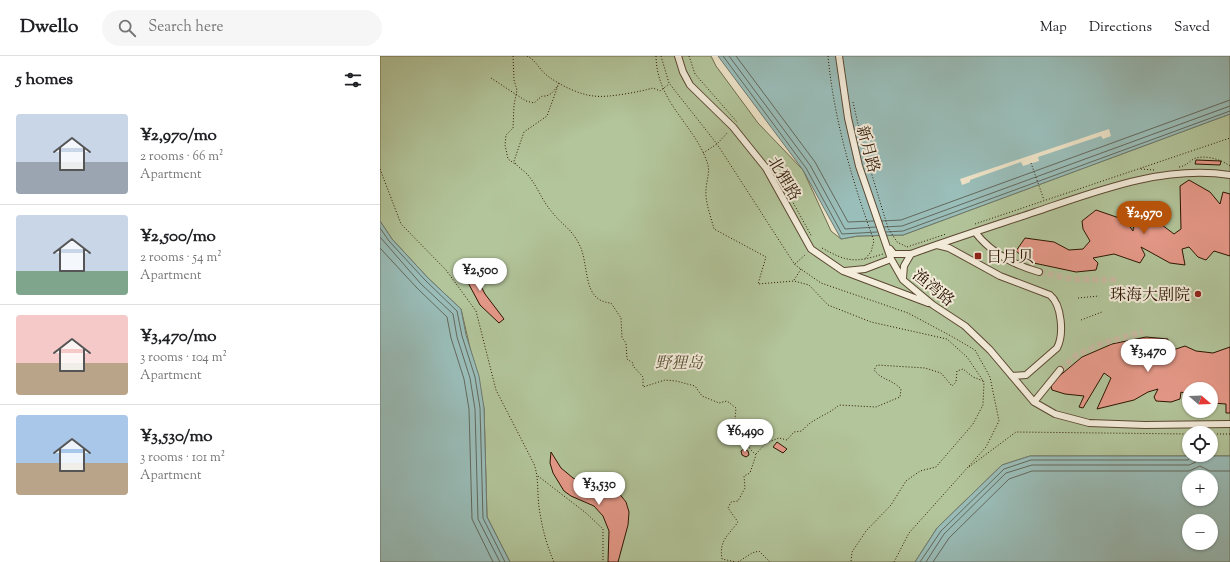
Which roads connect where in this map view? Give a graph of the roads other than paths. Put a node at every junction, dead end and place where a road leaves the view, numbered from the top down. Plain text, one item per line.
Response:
1 (678, 56) edge
2 (838, 56) edge
3 (1230, 175) edge
4 (974, 232) junction
5 (936, 245) junction
6 (890, 253) junction
7 (911, 254) junction
8 (843, 271) junction
9 (1039, 272) tunnel mouth
10 (903, 280) junction
11 (933, 305) junction
12 (1060, 370) tunnel mouth
13 (1012, 376) junction
14 (1034, 402) junction
15 (1230, 424) edge

1 - 8 street, 北狸路
2 - 6 street, 新月路
3 - 4 street, 渔湾路
4 - 5 street, 渔湾路
4 - 9 street
5 - 7 street, 渔湾路
5 - 13 street
6 - 7 street, 渔湾路
6 - 8 street
6 - 10 street, 渔湾路
7 - 10 street
8 - 11 street, 北狸路
10 - 11 street, 渔湾路
11 - 13 street, 渔湾路
12 - 14 street
13 - 14 street, 渔湾路
14 - 15 street, 渔湾路

